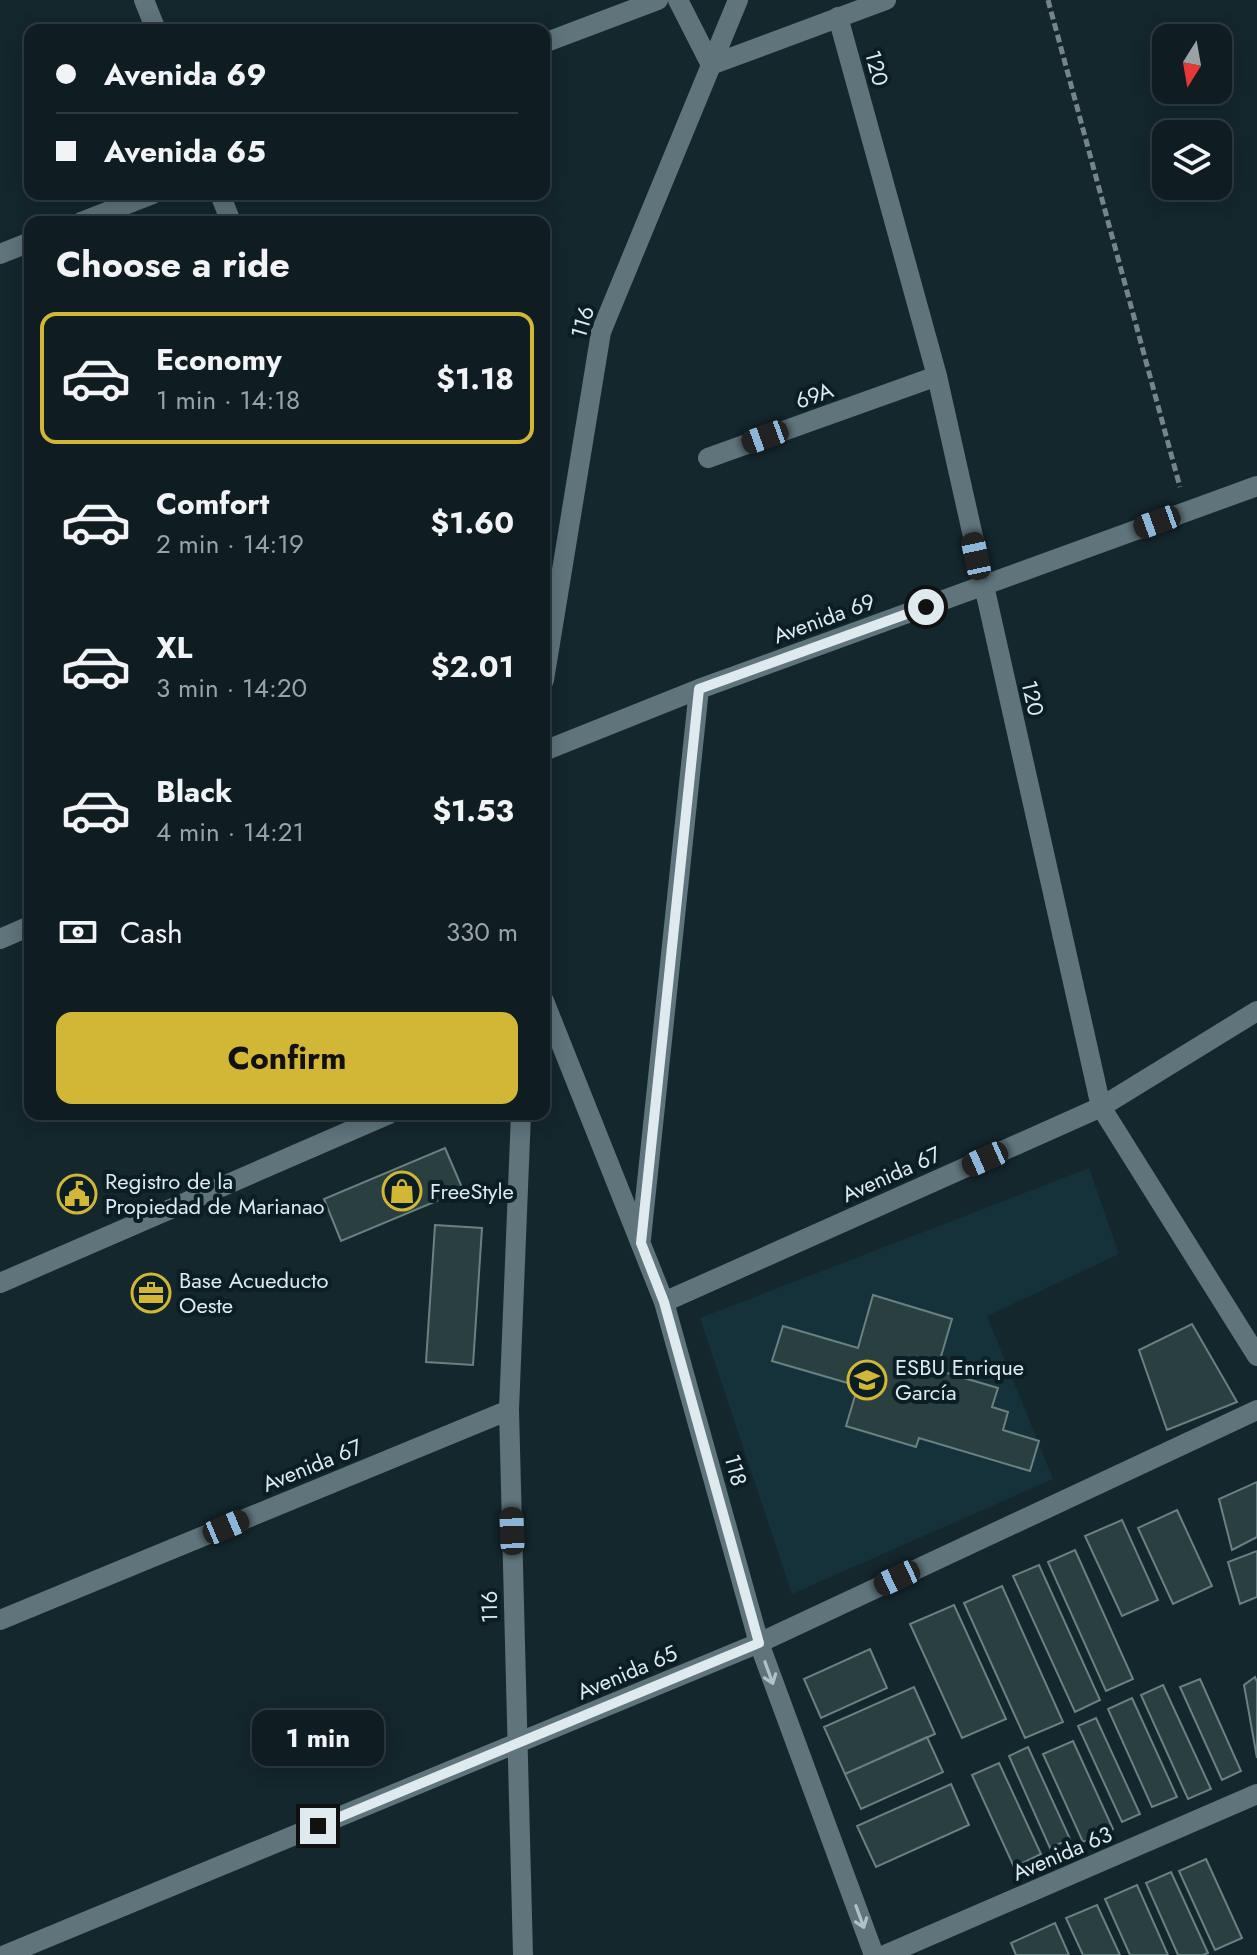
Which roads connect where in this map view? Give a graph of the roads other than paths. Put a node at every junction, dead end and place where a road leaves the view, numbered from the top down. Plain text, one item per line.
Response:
1 (144, 0) edge
2 (658, 0) edge
3 (678, 0) edge
4 (738, 0) edge
5 (886, 0) edge
6 (838, 17) junction
7 (154, 24) edge
8 (550, 41) edge
9 (711, 65) junction
10 (138, 200) edge
11 (96, 216) edge
12 (24, 244) edge
13 (0, 254) edge
14 (937, 376) junction
15 (708, 458) dead end
16 (1257, 486) edge
17 (983, 586) junction
18 (550, 643) edge
19 (699, 689) junction
20 (550, 749) edge
21 (24, 929) edge
22 (0, 939) edge
23 (1257, 1011) edge
24 (550, 1016) edge
25 (1101, 1107) junction
26 (375, 1120) edge
27 (521, 1120) edge
28 (641, 1243) junction
29 (0, 1283) edge
30 (664, 1302) junction
31 (1257, 1356) edge
32 (509, 1410) junction
33 (1257, 1410) edge
34 (0, 1620) edge
35 (759, 1643) junction
36 (517, 1744) junction
37 (1257, 1794) edge
38 (5, 1955) edge
39 (523, 1955) edge
40 (874, 1955) edge
41 (885, 1955) edge

1 - 7 street
2 - 8 street
3 - 9 street
4 - 9 street, 116
5 - 6 street
6 - 9 street
6 - 14 street, 120
9 - 18 street, 116
10 - 11 street
12 - 13 street
14 - 15 street, 69A
14 - 17 street, 120
16 - 17 street, Avenida 69
17 - 19 street, Avenida 69
17 - 25 street, 120
19 - 20 street, Avenida 69
19 - 28 street
21 - 22 street
23 - 25 street, Avenida 67
24 - 28 street, 118
25 - 30 street, Avenida 67
25 - 31 street, 120
26 - 29 street
27 - 32 street, 116
28 - 30 street, 118
30 - 35 street, 118
32 - 34 street, Avenida 67
32 - 36 street, 116
33 - 35 street, Avenida 65
35 - 36 street, Avenida 65
35 -> 40 street, 118
36 - 38 street, Avenida 65
36 - 39 street, 116
37 - 41 street, Avenida 63

